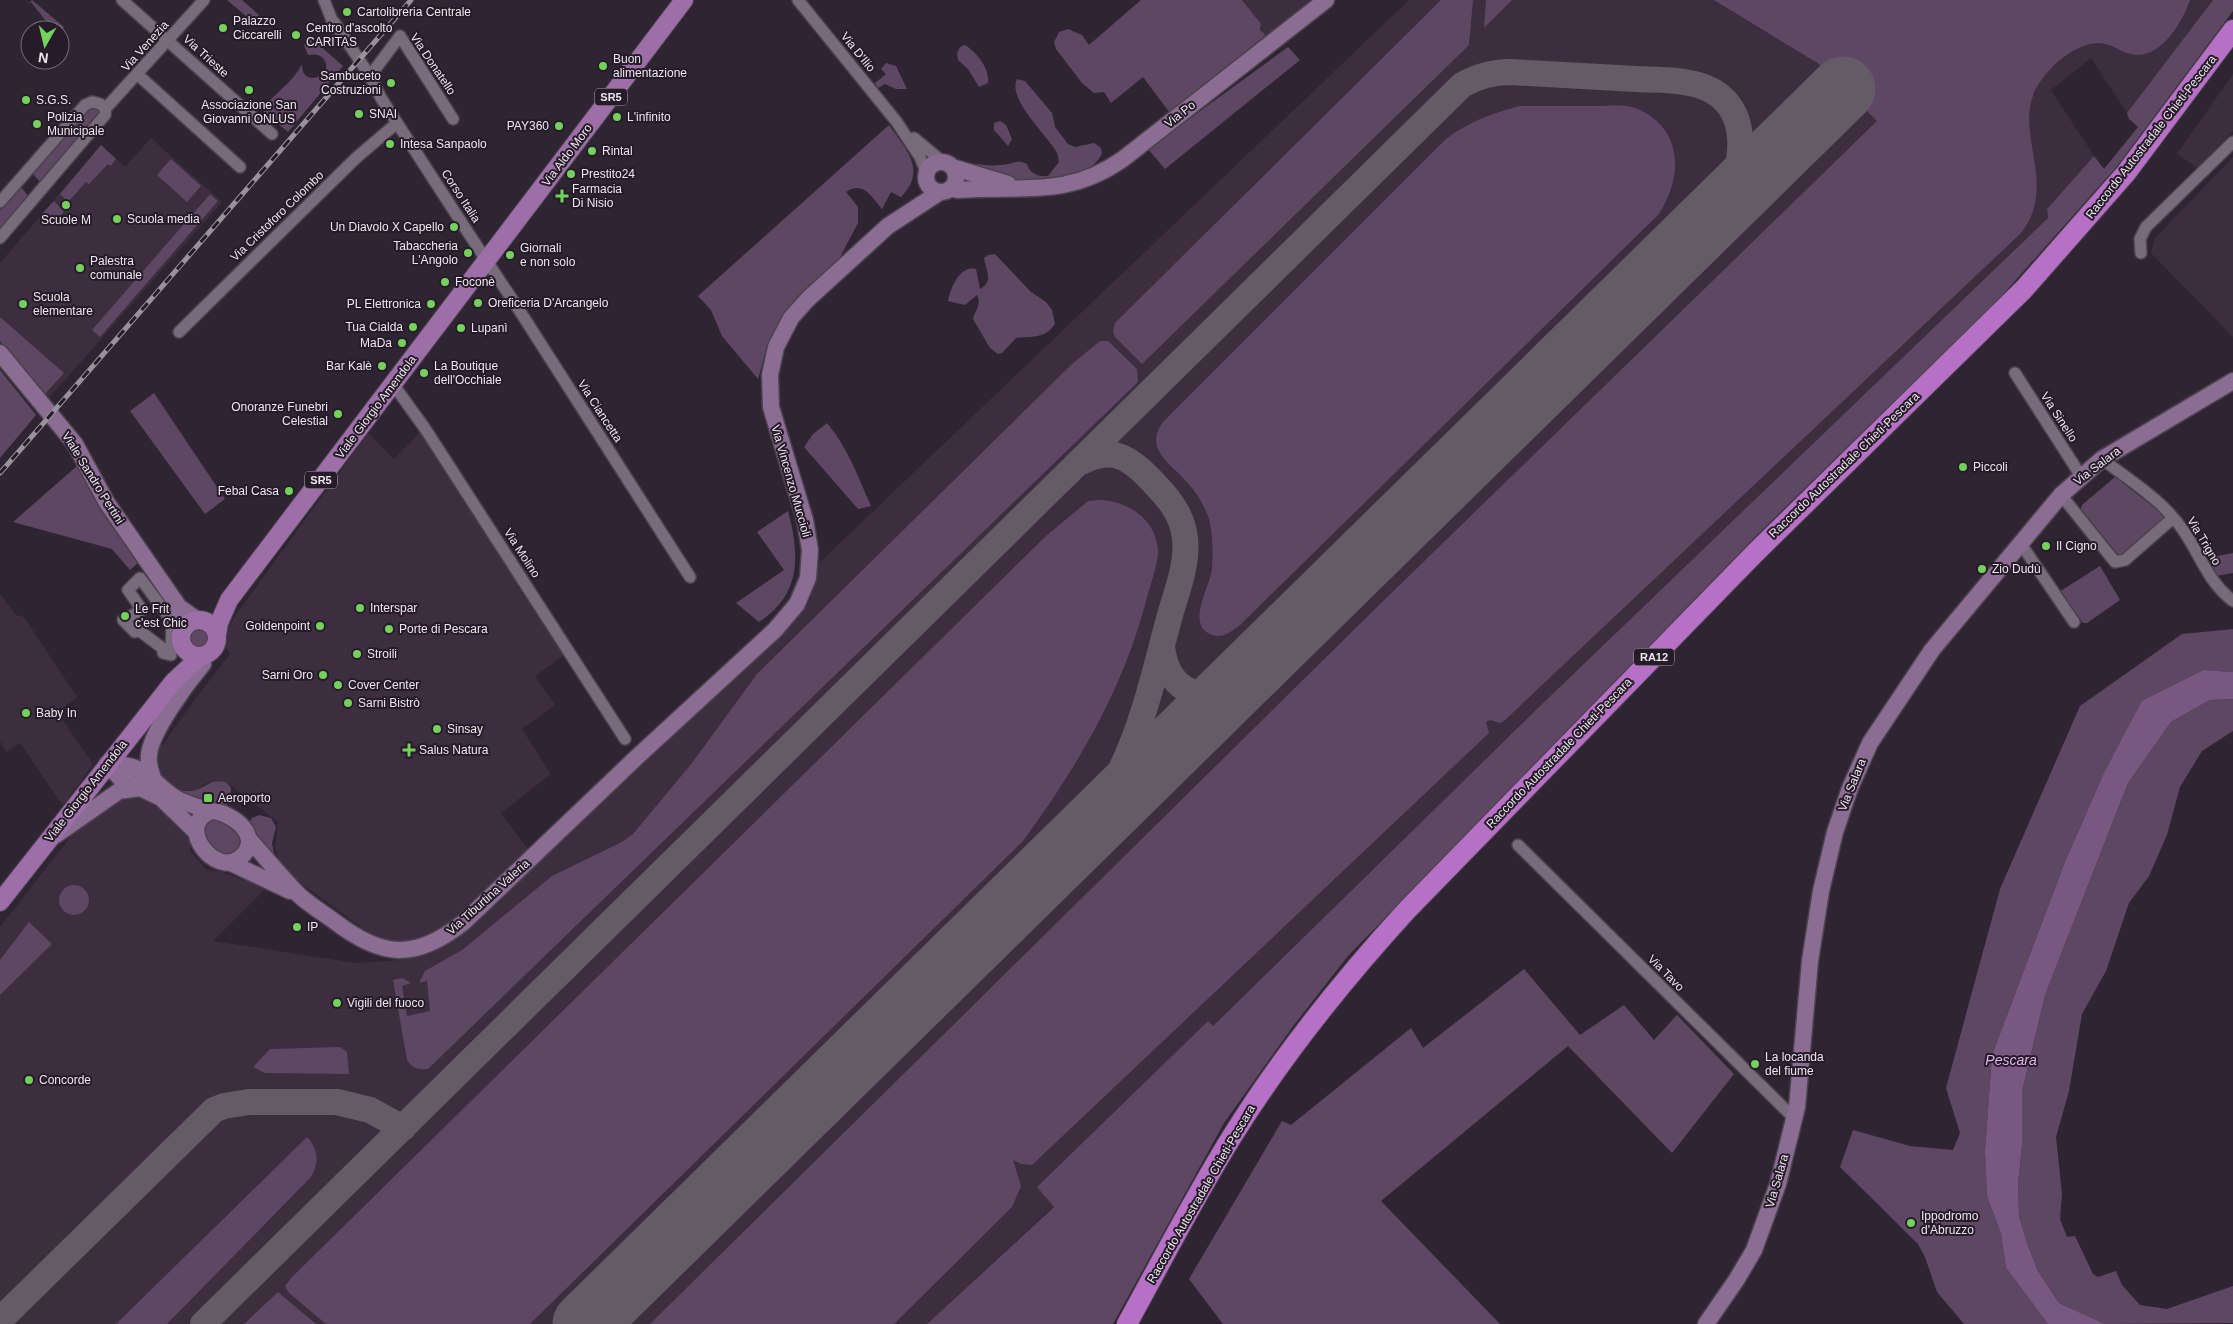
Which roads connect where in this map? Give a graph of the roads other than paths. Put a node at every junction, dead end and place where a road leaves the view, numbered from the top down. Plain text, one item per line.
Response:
1 (122, 0) edge
2 (204, 0) edge
3 (324, 0) edge
4 (684, 0) edge
5 (798, 0) edge
6 (1326, 0) edge
7 (334, 22) junction
8 (2233, 30) edge
9 (168, 40) junction
10 (2233, 54) edge
11 (137, 74) junction
12 (370, 76) junction
13 (380, 95) junction
14 (105, 109) junction
15 (452, 119) dead end
16 (896, 121) junction
17 (397, 123) junction
18 (272, 134) dead end
19 (2233, 142) edge
20 (948, 165) junction
21 (240, 167) dead end
22 (927, 175) junction
23 (1017, 188) junction
24 (946, 190) junction
25 (0, 202) edge
26 (888, 226) junction
27 (0, 238) edge
28 (2141, 253) dead end
29 (486, 262) junction
30 (179, 332) dead end
31 (0, 353) edge
32 (2015, 373) dead end
33 (2233, 381) edge
34 (393, 384) junction
35 (2102, 459) junction
36 (2081, 476) junction
37 (2061, 495) junction
38 (2173, 518) junction
39 (2021, 544) junction
40 (690, 577) dead end
41 (229, 600) junction
42 (2233, 601) edge
43 (179, 607) junction
44 (201, 621) junction
45 (2074, 622) dead end
46 (216, 635) junction
47 (179, 645) junction
48 (205, 655) junction
49 (174, 681) junction
50 (625, 739) dead end
51 (107, 764) junction
52 (626, 767) joint
53 (147, 783) junction
54 (210, 811) junction
55 (196, 832) junction
56 (249, 839) junction
57 (46, 842) junction
58 (1518, 845) dead end
59 (230, 863) junction
60 (301, 897) junction
61 (0, 902) edge
62 (1795, 1119) junction
63 (1127, 1324) edge
64 (1142, 1324) edge
65 (1706, 1324) edge

1 - 9 street, Via Trieste
2 - 9 street, Via Venezia
3 - 7 street, Corso Italia
4 - 29 main road, Via Aldo Moro / SR5
5 - 16 street, Via D'Ilio
6 - 23 street, Via Po
7 - 12 street, Corso Italia
7 - 13 street, Corso Italia
8 - 63 highway, Raccordo Autostradale Chieti-Pescara / RA12
9 - 11 street, Via Venezia
9 - 18 street, Via Trieste
10 - 64 highway, Raccordo Autostradale Chieti-Pescara / RA12
11 - 14 street, Via Venezia
11 - 21 street
12 - 13 street, Corso Italia
12 - 15 street, Via Donatello
13 - 17 street, Corso Italia
14 - 25 street
14 - 27 street, Via Venezia
16 - 20 street, Via D'Ilio
16 - 22 street, Via D'Ilio
17 - 29 street, Corso Italia
17 - 30 street, Via Cristoforo Colombo
19 - 28 street
20 - 22 street
20 - 23 street, Via Po
20 - 24 street
22 - 24 street
22 - 26 street, Via Vincenzo Muccioli
23 - 24 street, Via Po
24 - 26 street, Via Vincenzo Muccioli
26 - 52 street, Via Vincenzo Muccioli
29 - 34 main road, Viale Giorgio Amendola / SR5
29 - 40 street, Via Ciancetta
31 - 43 street, Viale Sandro Pertini
32 - 36 street, Via Sinello
33 - 35 street, Via Salara
34 - 41 main road, Viale Giorgio Amendola / SR5
34 - 50 street, Via Molino
35 - 36 street, Via Salara
35 - 38 street, Via Trigno
36 - 37 street, Via Salara
37 - 38 street
37 - 39 street, Via Salara
38 - 42 street, Via Trigno
39 - 45 street
39 - 62 street, Via Salara
41 - 44 main road, Viale Giorgio Amendola / SR5
41 - 46 main road, Viale Giorgio Amendola / SR5
43 - 44 street, Viale Sandro Pertini
43 - 47 street, Viale Sandro Pertini
44 - 46 main road
44 - 47 main road, SR5
46 - 48 main road, SR5
47 - 47 street
47 - 48 main road
47 - 49 main road, Viale Giorgio Amendola / SR5
48 - 49 main road, Viale Giorgio Amendola / SR5
48 - 53 street
49 - 51 main road, Viale Giorgio Amendola / SR5
51 - 53 street
51 - 57 main road, Viale Giorgio Amendola / SR5
52 - 60 street, Via Tiburtina Valeria
53 - 54 street
53 - 55 street
53 - 57 street
54 - 55 street
54 - 56 street
55 - 59 street
56 - 59 street
56 - 60 street, Via Tiburtina Valeria
57 - 61 main road, Viale Giorgio Amendola / SR5
58 - 62 street, Via Tavo
59 - 60 street, Via Tiburtina Valeria
62 - 65 street, Via Salara

